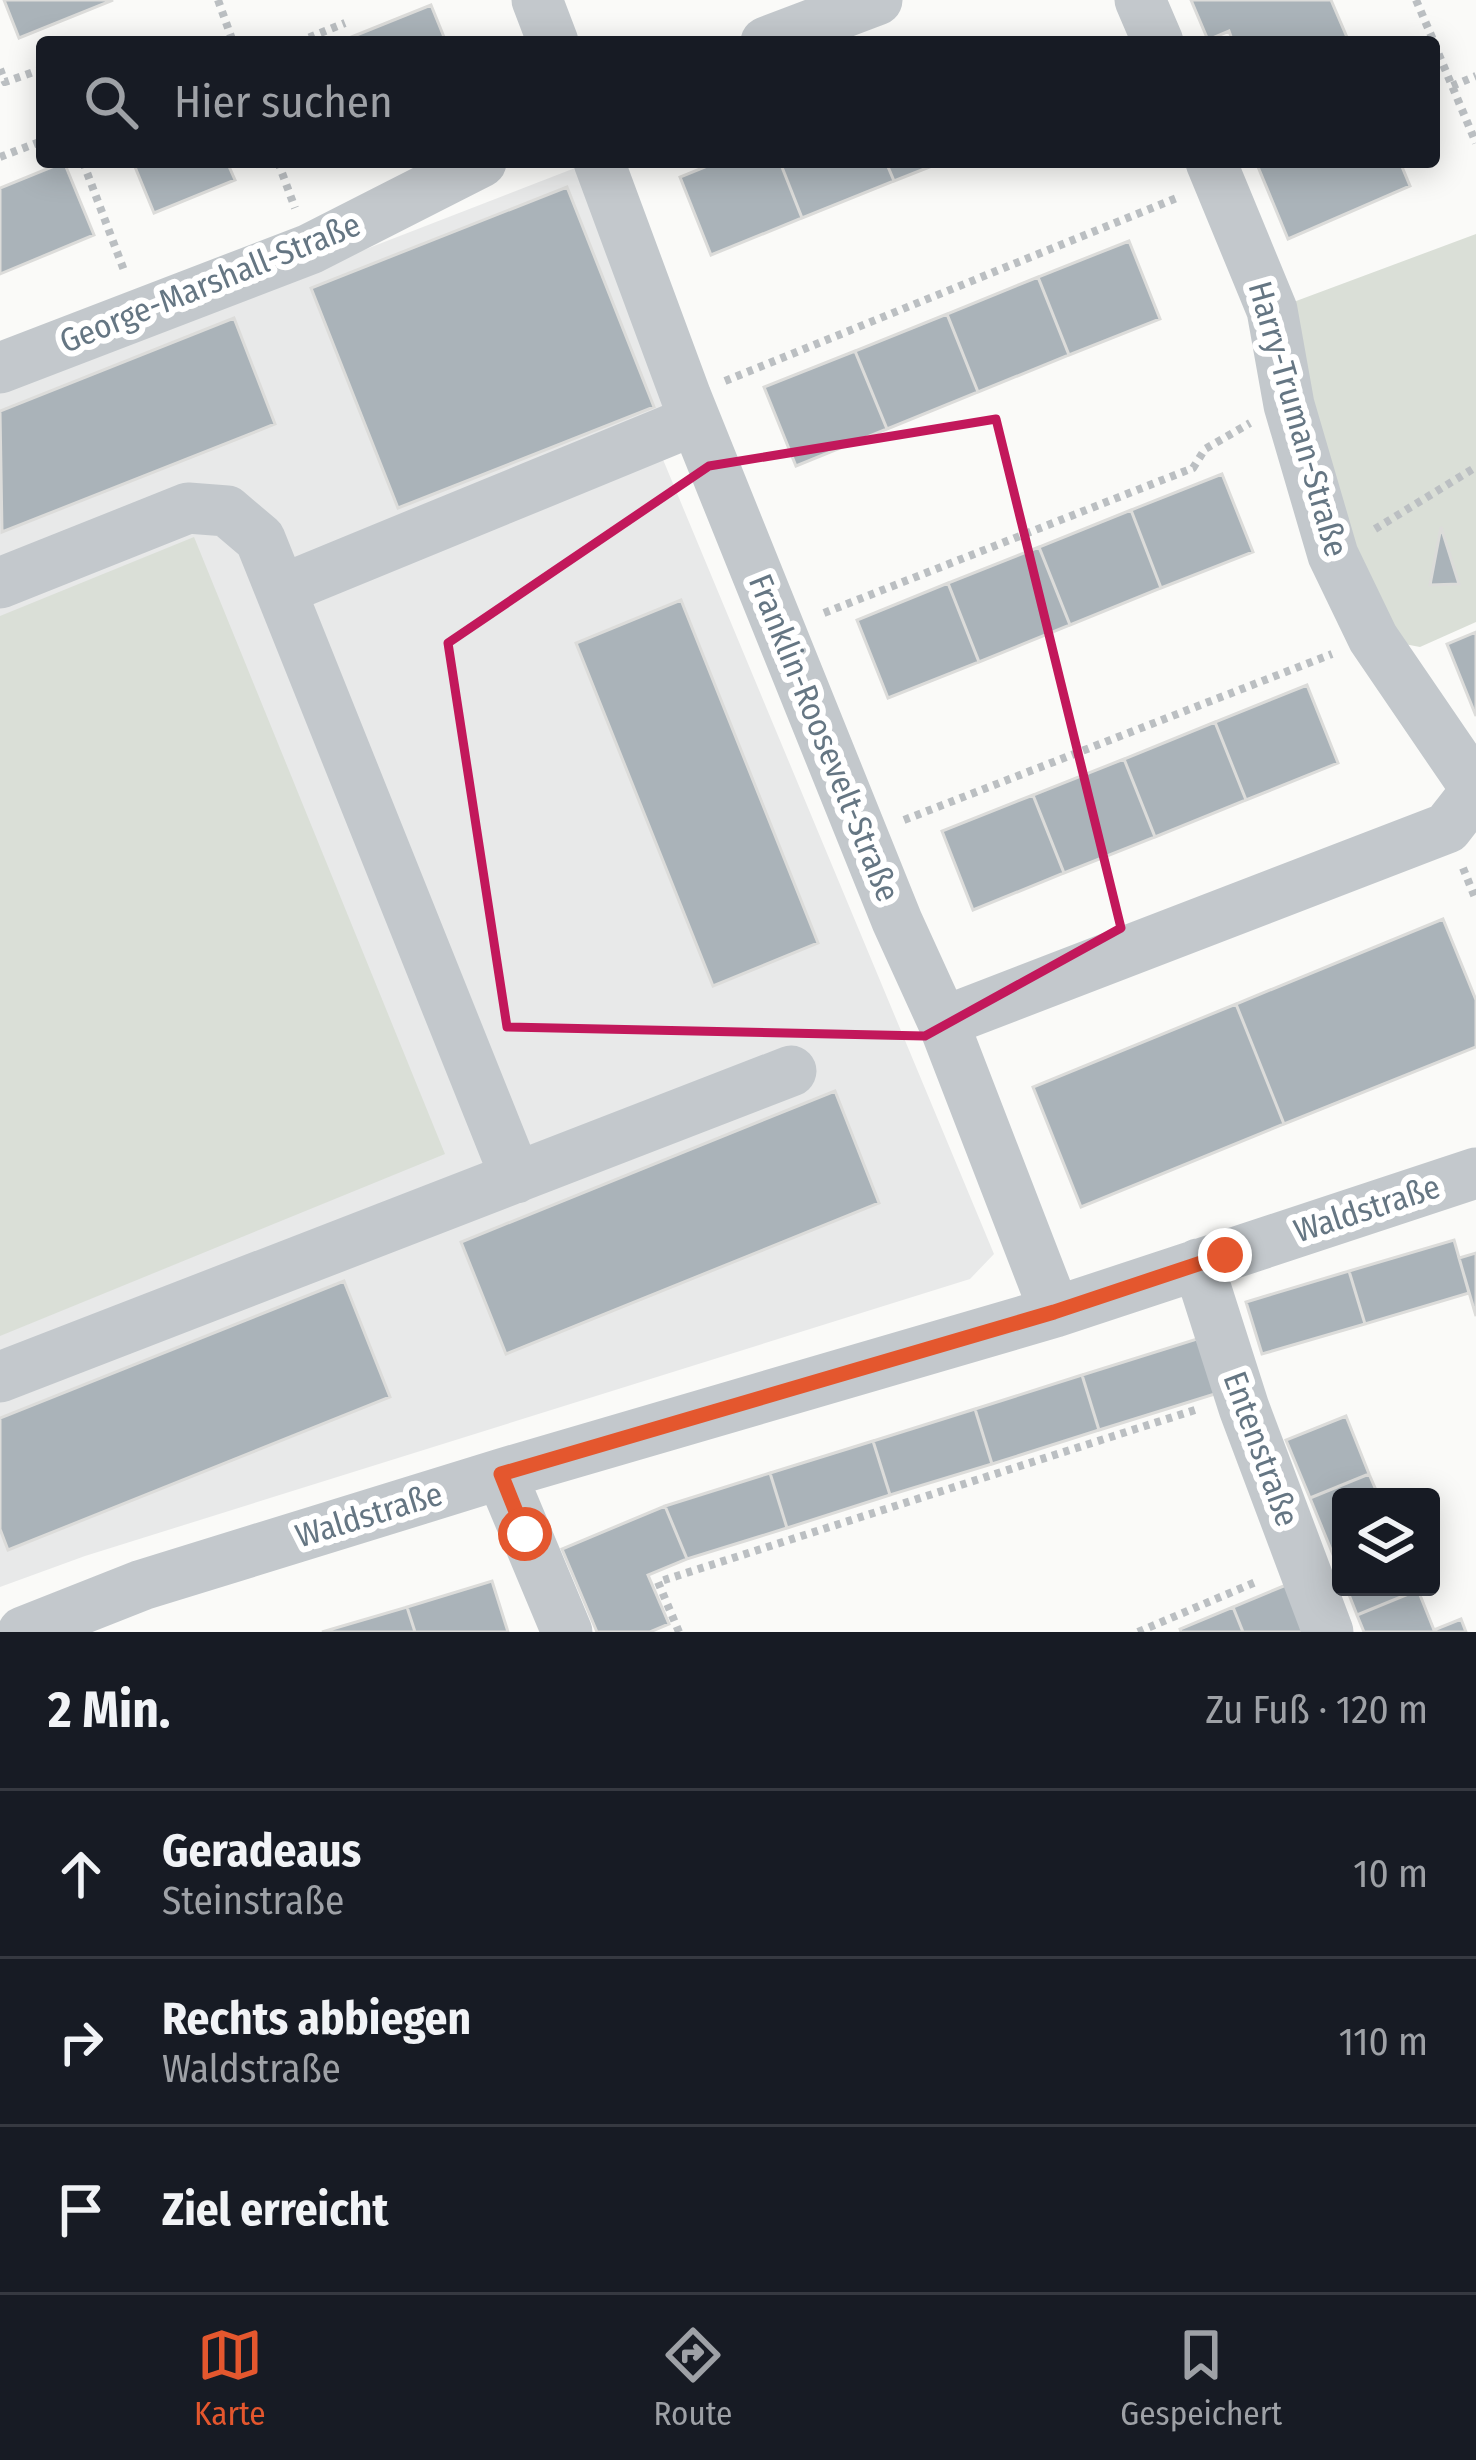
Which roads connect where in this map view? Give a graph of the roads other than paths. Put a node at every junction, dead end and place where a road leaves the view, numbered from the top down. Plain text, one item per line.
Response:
1 (537, 0) edge
2 (877, 0) edge
3 (1140, 0) edge
4 (551, 36) edge
5 (782, 36) edge
6 (1155, 36) edge
7 (470, 168) edge
8 (601, 168) edge
9 (1215, 171) edge
10 (0, 368) edge
11 (690, 408) junction
12 (0, 583) edge
13 (281, 590) junction
14 (1476, 790) edge
15 (943, 1022) junction
16 (790, 1071) dead end
17 (1476, 1173) edge
18 (516, 1178) junction
19 (1198, 1264) junction
20 (1054, 1312) junction
21 (0, 1378) edge
22 (501, 1474) junction
23 (107, 1616) edge
24 (23, 1632) edge
25 (567, 1632) edge
26 (1328, 1632) edge

1 - 4 street
2 - 5 street
3 - 6 street
7 - 10 street, George-Marshall-Straße
8 - 11 street, Franklin-Roosevelt-Straße
9 - 14 street, Harry-Truman-Straße
11 - 13 street
11 - 15 street, Franklin-Roosevelt-Straße
12 - 13 street
13 - 18 street
14 - 15 street, Harry-Truman-Straße
15 - 20 street, Franklin-Roosevelt-Straße
16 - 18 street
17 - 19 street, Waldstraße
18 - 21 street
19 - 20 street, Waldstraße
19 - 26 street, Entenstraße
20 - 22 street, Waldstraße
22 - 23 street, Waldstraße
22 - 25 street
23 - 24 street, Waldstraße

